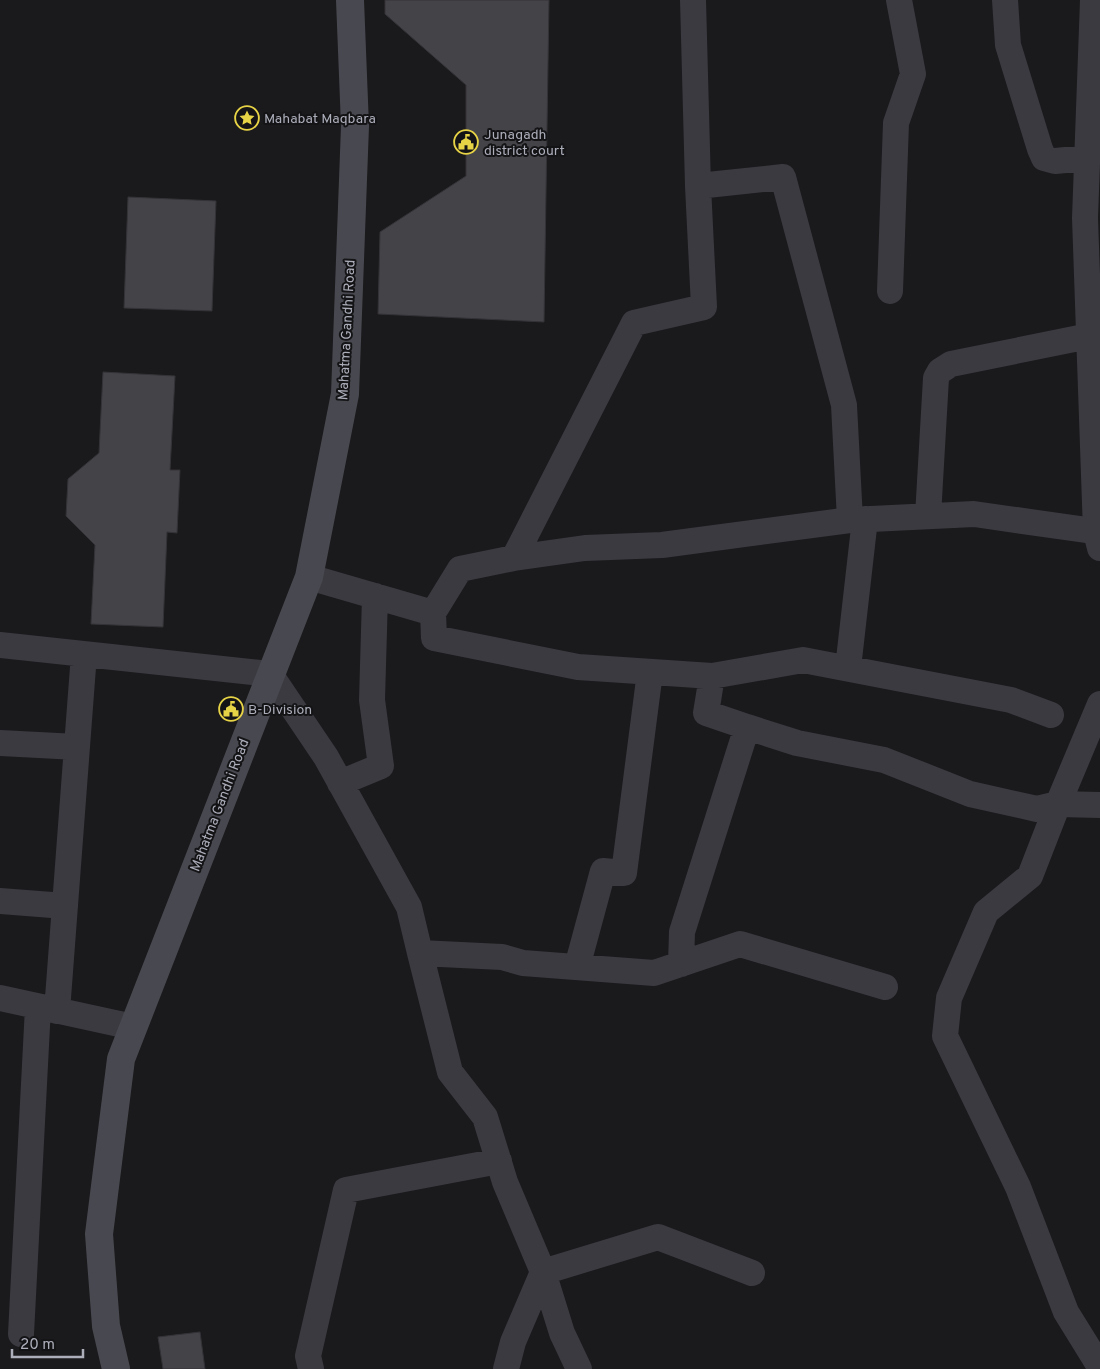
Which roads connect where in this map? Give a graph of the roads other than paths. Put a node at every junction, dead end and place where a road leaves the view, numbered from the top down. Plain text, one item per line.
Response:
1 (350, 0) edge
2 (693, 0) edge
3 (899, 0) edge
4 (1005, 0) edge
5 (1093, 0) edge
6 (1087, 158) junction
7 (698, 186) junction
8 (1092, 214) edge
9 (890, 291) dead end
10 (1089, 336) junction
11 (928, 516) junction
12 (858, 520) junction
13 (1099, 537) edge
14 (514, 558) junction
15 (309, 577) junction
16 (374, 596) junction
17 (433, 613) junction
18 (0, 644) edge
19 (84, 654) junction
20 (848, 668) junction
21 (650, 672) junction
22 (270, 674) junction
23 (712, 676) junction
24 (1100, 704) edge
25 (1052, 715) dead end
26 (747, 727) junction
27 (0, 743) edge
28 (77, 747) junction
29 (340, 783) junction
30 (1058, 804) junction
31 (1100, 805) edge
32 (0, 901) edge
33 (65, 906) junction
34 (420, 953) junction
35 (680, 964) junction
36 (577, 967) junction
37 (885, 987) dead end
38 (0, 998) edge
39 (48, 1008) junction
40 (133, 1027) junction
41 (499, 1161) junction
42 (543, 1272) junction
43 (752, 1273) dead end
44 (21, 1334) dead end
45 (1100, 1367) edge
46 (116, 1369) edge
47 (311, 1369) edge
48 (506, 1369) edge
49 (579, 1369) edge

1 - 15 street, Mahatma Gandhi Road
2 - 7 street
3 - 9 street
4 - 6 street
5 - 6 street
6 - 8 street
7 - 12 street
7 - 14 street
8 - 10 street
10 - 11 street
10 - 13 street
11 - 12 street
11 - 13 street
12 - 14 street
12 - 20 street
14 - 17 street
15 - 16 street
15 - 22 street, Mahatma Gandhi Road
16 - 17 street
16 - 29 street
17 - 21 street
18 - 19 street
19 - 22 street
19 - 28 street
20 - 23 street
20 - 25 street
21 - 23 street
21 - 36 street
22 - 29 street
22 - 40 street, Mahatma Gandhi Road
23 - 26 street
24 - 30 street
26 - 30 street
26 - 35 street
27 - 28 street
28 - 33 street
29 - 34 street
30 - 31 street
30 - 45 street
32 - 33 street
33 - 39 street
34 - 36 street
34 - 41 street
35 - 36 street
35 - 37 street
38 - 39 street
39 - 40 street
39 - 44 street
40 - 46 street, Mahatma Gandhi Road
41 - 42 street
41 - 47 street
42 - 43 street
42 - 48 street
42 - 49 street

